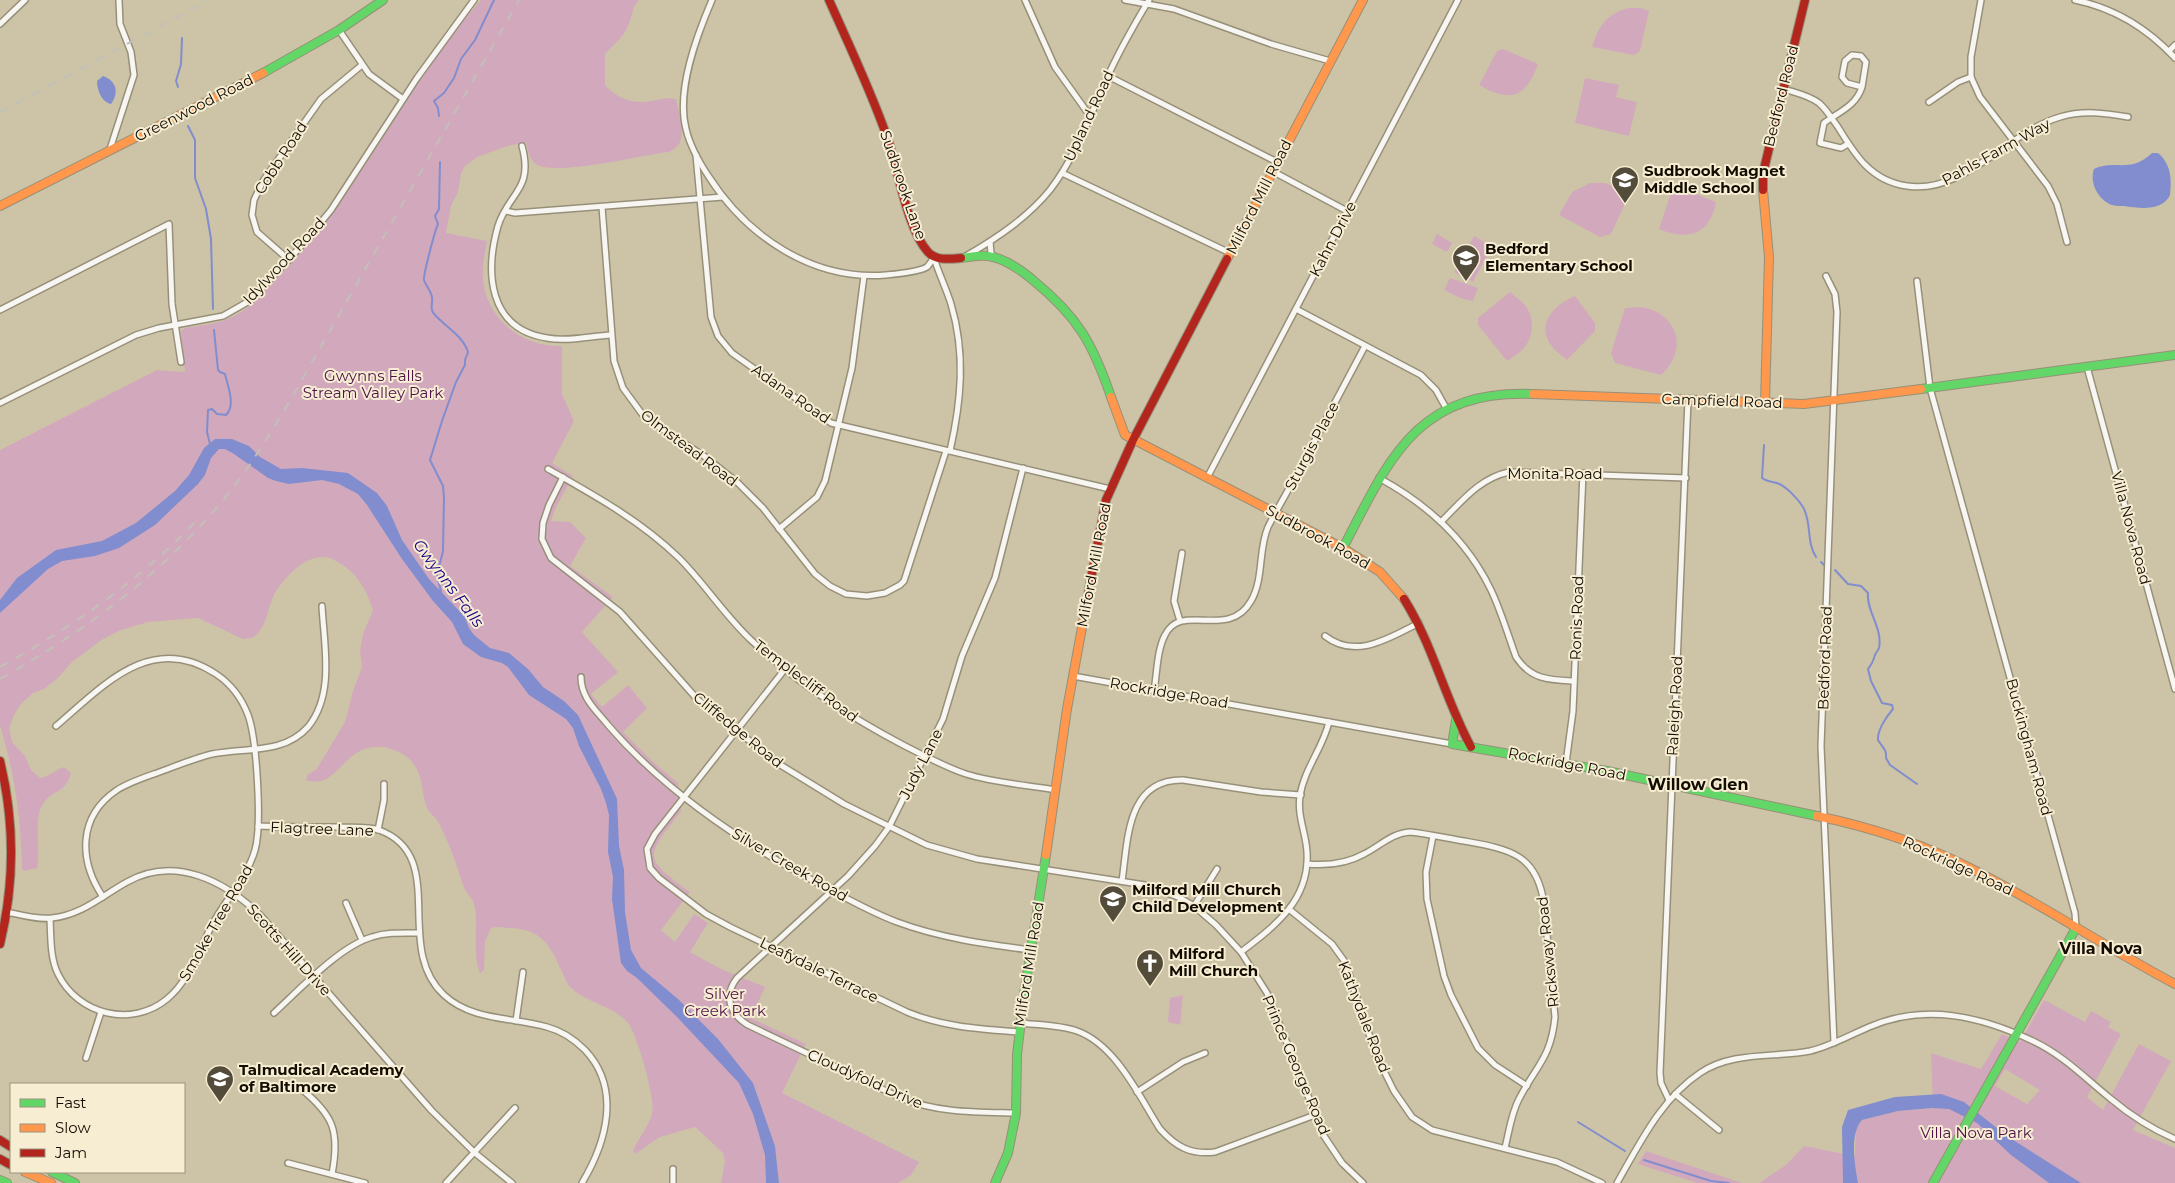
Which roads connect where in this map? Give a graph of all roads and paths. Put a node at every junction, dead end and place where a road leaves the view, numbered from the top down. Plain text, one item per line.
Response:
1 (25, 0) edge
2 (119, 0) edge
3 (383, 0) edge
4 (474, 0) edge
5 (712, 0) edge
6 (829, 0) edge
7 (1025, 0) edge
8 (1125, 0) edge
9 (1363, 0) edge
10 (1458, 0) edge
11 (1805, 0) edge
12 (1981, 0) edge
13 (2075, 0) edge
14 (1148, 2) edge
15 (0, 24) edge
16 (339, 30) junction
17 (2175, 45) edge
18 (2169, 52) junction
19 (2175, 58) edge
20 (1330, 61) junction
21 (362, 66) junction
22 (1108, 76) junction
23 (1971, 77) junction
24 (1862, 87) junction
25 (1784, 89) junction
26 (403, 99) junction
27 (1928, 102) dead end
28 (1090, 116) junction
29 (2128, 117) dead end
30 (1832, 118) junction
31 (2015, 140) junction
32 (1848, 144) junction
33 (522, 146) dead end
34 (110, 149) junction
35 (696, 155) junction
36 (1277, 162) junction
37 (1272, 171) junction
38 (1062, 173) junction
39 (723, 197) junction
40 (701, 200) junction
41 (0, 206) edge
42 (602, 207) junction
43 (506, 211) junction
44 (1347, 211) junction
45 (990, 242) junction
46 (2067, 242) dead end
47 (1230, 253) junction
48 (966, 256) junction
49 (934, 258) junction
50 (994, 258) junction
51 (288, 260) junction
52 (864, 276) junction
53 (1826, 276) dead end
54 (1917, 281) dead end
55 (1296, 309) junction
56 (0, 310) edge
57 (175, 326) junction
58 (611, 335) junction
59 (1365, 346) junction
60 (2175, 355) edge
61 (181, 362) dead end
62 (2087, 368) junction
63 (1930, 388) junction
64 (1688, 400) junction
65 (1835, 400) junction
66 (0, 403) edge
67 (1765, 403) junction
68 (1446, 408) junction
69 (838, 426) junction
70 (1133, 440) junction
71 (948, 451) junction
72 (1023, 468) junction
73 (548, 469) dead end
74 (1583, 473) junction
75 (563, 478) junction
76 (1207, 478) junction
77 (1380, 478) junction
78 (1686, 478) junction
79 (1110, 488) junction
80 (1276, 514) junction
81 (1442, 522) junction
82 (779, 529) junction
83 (1343, 548) junction
84 (1182, 554) dead end
85 (322, 606) dead end
86 (1180, 621) junction
87 (1419, 623) junction
88 (1325, 636) dead end
89 (785, 670) junction
90 (1073, 676) junction
91 (581, 678) dead end
92 (1574, 681) junction
93 (2175, 689) edge
94 (1154, 691) junction
95 (1456, 720) junction
96 (1329, 722) junction
97 (56, 726) dead end
98 (736, 732) junction
99 (1452, 744) junction
100 (1471, 747) junction
101 (254, 749) junction
102 (925, 756) junction
103 (0, 761) edge
104 (1566, 763) junction
105 (384, 784) dead end
106 (1672, 786) junction
107 (1056, 790) junction
108 (1300, 795) junction
109 (685, 796) junction
110 (1823, 817) junction
111 (258, 826) junction
112 (889, 827) junction
113 (378, 830) junction
114 (1433, 836) junction
115 (1307, 864) junction
116 (1044, 869) junction
117 (1217, 870) dead end
118 (1122, 881) junction
119 (832, 890) junction
120 (233, 892) junction
121 (103, 897) junction
122 (346, 903) dead end
123 (1194, 906) junction
124 (1290, 910) junction
125 (7, 912) junction
126 (50, 919) junction
127 (2076, 928) junction
128 (419, 933) junction
129 (362, 940) junction
130 (0, 944) edge
131 (772, 947) junction
132 (1030, 950) junction
133 (1242, 952) junction
134 (524, 972) dead end
135 (314, 977) junction
136 (2175, 984) edge
137 (729, 1004) joint
138 (101, 1012) junction
139 (274, 1013) dead end
140 (516, 1021) junction
141 (1020, 1023) junction
142 (1019, 1032) junction
143 (2016, 1034) junction
144 (1834, 1043) junction
145 (1205, 1053) dead end
146 (86, 1058) dead end
147 (1527, 1086) junction
148 (300, 1088) dead end
149 (1137, 1092) junction
150 (1676, 1094) junction
151 (1669, 1100) junction
152 (515, 1108) dead end
153 (1016, 1113) junction
154 (1315, 1115) junction
155 (1719, 1130) dead end
156 (2175, 1139) edge
157 (1505, 1148) junction
158 (476, 1153) junction
159 (288, 1163) dead end
160 (673, 1170) dead end
161 (27, 1173) edge
162 (54, 1173) edge
163 (332, 1174) junction
164 (0, 1180) edge
165 (7, 1183) edge
166 (51, 1183) edge
167 (75, 1183) edge
168 (365, 1183) edge
169 (446, 1183) edge
170 (512, 1183) edge
171 (582, 1183) edge
172 (673, 1183) edge
173 (995, 1183) edge
174 (1363, 1183) edge
175 (1602, 1183) edge
176 (1617, 1183) edge
177 (1933, 1183) edge

1 - 15 street
2 - 34 street
3 - 16 main road, Greenwood Road
4 - 26 street, Idylwood Road
5 - 35 street
6 - 49 main road, Sudbrook Lane
7 - 28 street
8 - 14 street
9 - 20 main road, Milford Mill Road
10 - 44 street, Kahn Drive
11 - 25 main road, Bedford Road
12 - 23 street
13 - 18 street
14 - 20 street
14 - 22 street, Upland Road
16 - 21 street
16 - 34 main road, Greenwood Road
17 - 18 street
18 - 19 street
20 - 36 main road, Milford Mill Road
21 - 26 street
21 - 51 street, Cobb Road
22 - 28 street, Upland Road
22 - 36 street
23 - 27 street
23 - 31 street
24 - 24 street
24 - 30 street
25 - 30 street, Pahls Farm Way
25 - 67 main road, Bedford Road
26 - 51 street, Idylwood Road
28 - 38 street, Upland Road
29 - 31 street, Pahls Farm Way
30 - 32 street, Pahls Farm Way
30 - 32 street
31 - 32 street, Pahls Farm Way
31 - 46 street
33 - 43 street
34 - 41 main road, Greenwood Road
35 - 39 street
35 - 40 street, Adana Road
36 - 37 main road, Milford Mill Road
37 - 44 street
37 - 47 main road, Milford Mill Road
38 - 45 street, Upland Road
38 - 47 street
39 - 40 street
39 - 52 street
40 - 42 street
40 - 69 street, Adana Road
42 - 43 street
42 - 58 street, Olmstead Road
43 - 58 street
44 - 55 street, Kahn Drive
45 - 48 street, Upland Road
45 - 50 street
47 - 70 main road, Milford Mill Road
48 - 49 main road, Sudbrook Lane
48 - 50 main road, Sudbrook Lane
49 - 52 street
49 - 71 street
50 - 70 main road, Sudbrook Lane
51 - 57 street, Idylwood Road
52 - 69 street
53 - 65 street, Bedford Road
54 - 63 street, Buckingham Road
55 - 59 street
55 - 76 street, Kahn Drive
56 - 57 street
57 - 61 street
57 - 66 street, Idylwood Road
58 - 82 street, Olmstead Road
59 - 68 street
59 - 80 street, Sturgis Place
60 - 62 main road, Campfield Road
62 - 63 main road, Campfield Road
62 - 93 street, Villa Nova Road
63 - 65 main road, Campfield Road
63 - 127 street, Buckingham Road
64 - 67 main road, Campfield Road
64 - 68 main road, Campfield Road
64 - 78 street, Raleigh Road
65 - 67 main road, Campfield Road
65 - 110 street, Bedford Road
68 - 77 main road, Campfield Road
69 - 71 street, Adana Road
69 - 82 street
70 - 76 main road, Sudbrook Road
70 - 79 main road, Milford Mill Road
71 - 72 street, Adana Road
71 - 82 street, Olmstead Road
72 - 79 street, Adana Road
72 - 102 street, Judy Lane
73 - 75 street, Templecliff Road
74 - 78 street, Monita Road
74 - 81 street, Monita Road
74 - 92 street, Ronis Road
75 - 89 street, Templecliff Road
75 - 98 street, Cliffedge Road
76 - 80 main road, Sudbrook Road
77 - 81 street
77 - 83 main road, Campfield Road
78 - 106 street, Raleigh Road
79 - 90 main road, Milford Mill Road
80 - 83 main road, Sudbrook Road
80 - 86 street, Sturgis Place
81 - 92 street
83 - 87 main road, Sudbrook Road
84 - 86 street
85 - 101 street
86 - 94 street
87 - 88 street
87 - 95 main road, Sudbrook Road
89 - 98 street
89 - 102 street, Templecliff Road
90 - 94 street, Rockridge Road
90 - 107 main road, Milford Mill Road
91 - 109 street, Silver Creek Road
92 - 104 street, Ronis Road
94 - 96 street, Rockridge Road
95 - 99 main road
95 - 100 main road, Sudbrook Road
96 - 99 street, Rockridge Road
96 - 108 street
97 - 101 street, Smoke Tree Road
98 - 109 street
98 - 112 street, Cliffedge Road
99 - 100 main road, Rockridge Road
100 - 104 main road, Rockridge Road
101 - 111 street, Smoke Tree Road
101 - 121 street
102 - 107 street, Templecliff Road
102 - 112 street, Judy Lane
103 - 125 main road
104 - 106 main road, Rockridge Road
105 - 113 street
106 - 110 main road, Rockridge Road
106 - 151 street, Raleigh Road
107 - 116 main road, Milford Mill Road
108 - 115 street
108 - 118 street
109 - 119 street, Silver Creek Road
109 - 131 street, Leafydale Terrace
110 - 127 main road, Rockridge Road
110 - 144 street, Bedford Road
111 - 113 street, Flagtree Lane
111 - 120 street, Smoke Tree Road
112 - 116 street, Cliffedge Road
112 - 119 street, Judy Lane
113 - 128 street, Flagtree Lane
114 - 115 street, Ricksway Road
114 - 147 street
114 - 147 street, Ricksway Road
115 - 124 street
116 - 118 street, Prince George Road
116 - 132 main road, Milford Mill Road
117 - 123 street
118 - 123 street, Prince George Road
119 - 131 street, Judy Lane
119 - 132 street, Silver Creek Road
120 - 121 street, Scotts Hill Drive
120 - 135 street, Scotts Hill Drive
120 - 138 street, Smoke Tree Road
121 - 126 street, Scotts Hill Drive
122 - 129 street
123 - 133 street, Prince George Road
124 - 133 street
124 - 157 street, Kathydale Road
125 - 126 street, Scotts Hill Drive
125 - 130 main road
126 - 138 street, Smoke Tree Road
127 - 136 main road, Rockridge Road
127 - 143 main road
128 - 129 street
128 - 140 street, Flagtree Lane
129 - 135 street
131 - 137 street, Judy Lane
131 - 142 street, Leafydale Terrace
132 - 141 main road, Milford Mill Road
133 - 154 street, Prince George Road
134 - 140 street
135 - 139 street
135 - 158 street, Scotts Hill Drive
137 - 153 street, Cloudyfold Drive
138 - 146 street
140 - 171 street, Flagtree Lane
141 - 142 main road, Milford Mill Road
141 - 149 street
142 - 153 main road, Milford Mill Road
143 - 144 street
143 - 156 street
143 - 177 main road
144 - 150 street
145 - 149 street
147 - 157 street, Ricksway Road
148 - 163 street
149 - 154 street
150 - 151 street
150 - 155 street
151 - 176 street
152 - 158 street
153 - 173 main road, Milford Mill Road
154 - 174 street, Prince George Road
157 - 175 street, Kathydale Road
158 - 169 street
158 - 170 street, Scotts Hill Drive
159 - 163 street
160 - 172 street
161 - 166 main road
162 - 167 main road
163 - 168 street
164 - 165 main road

